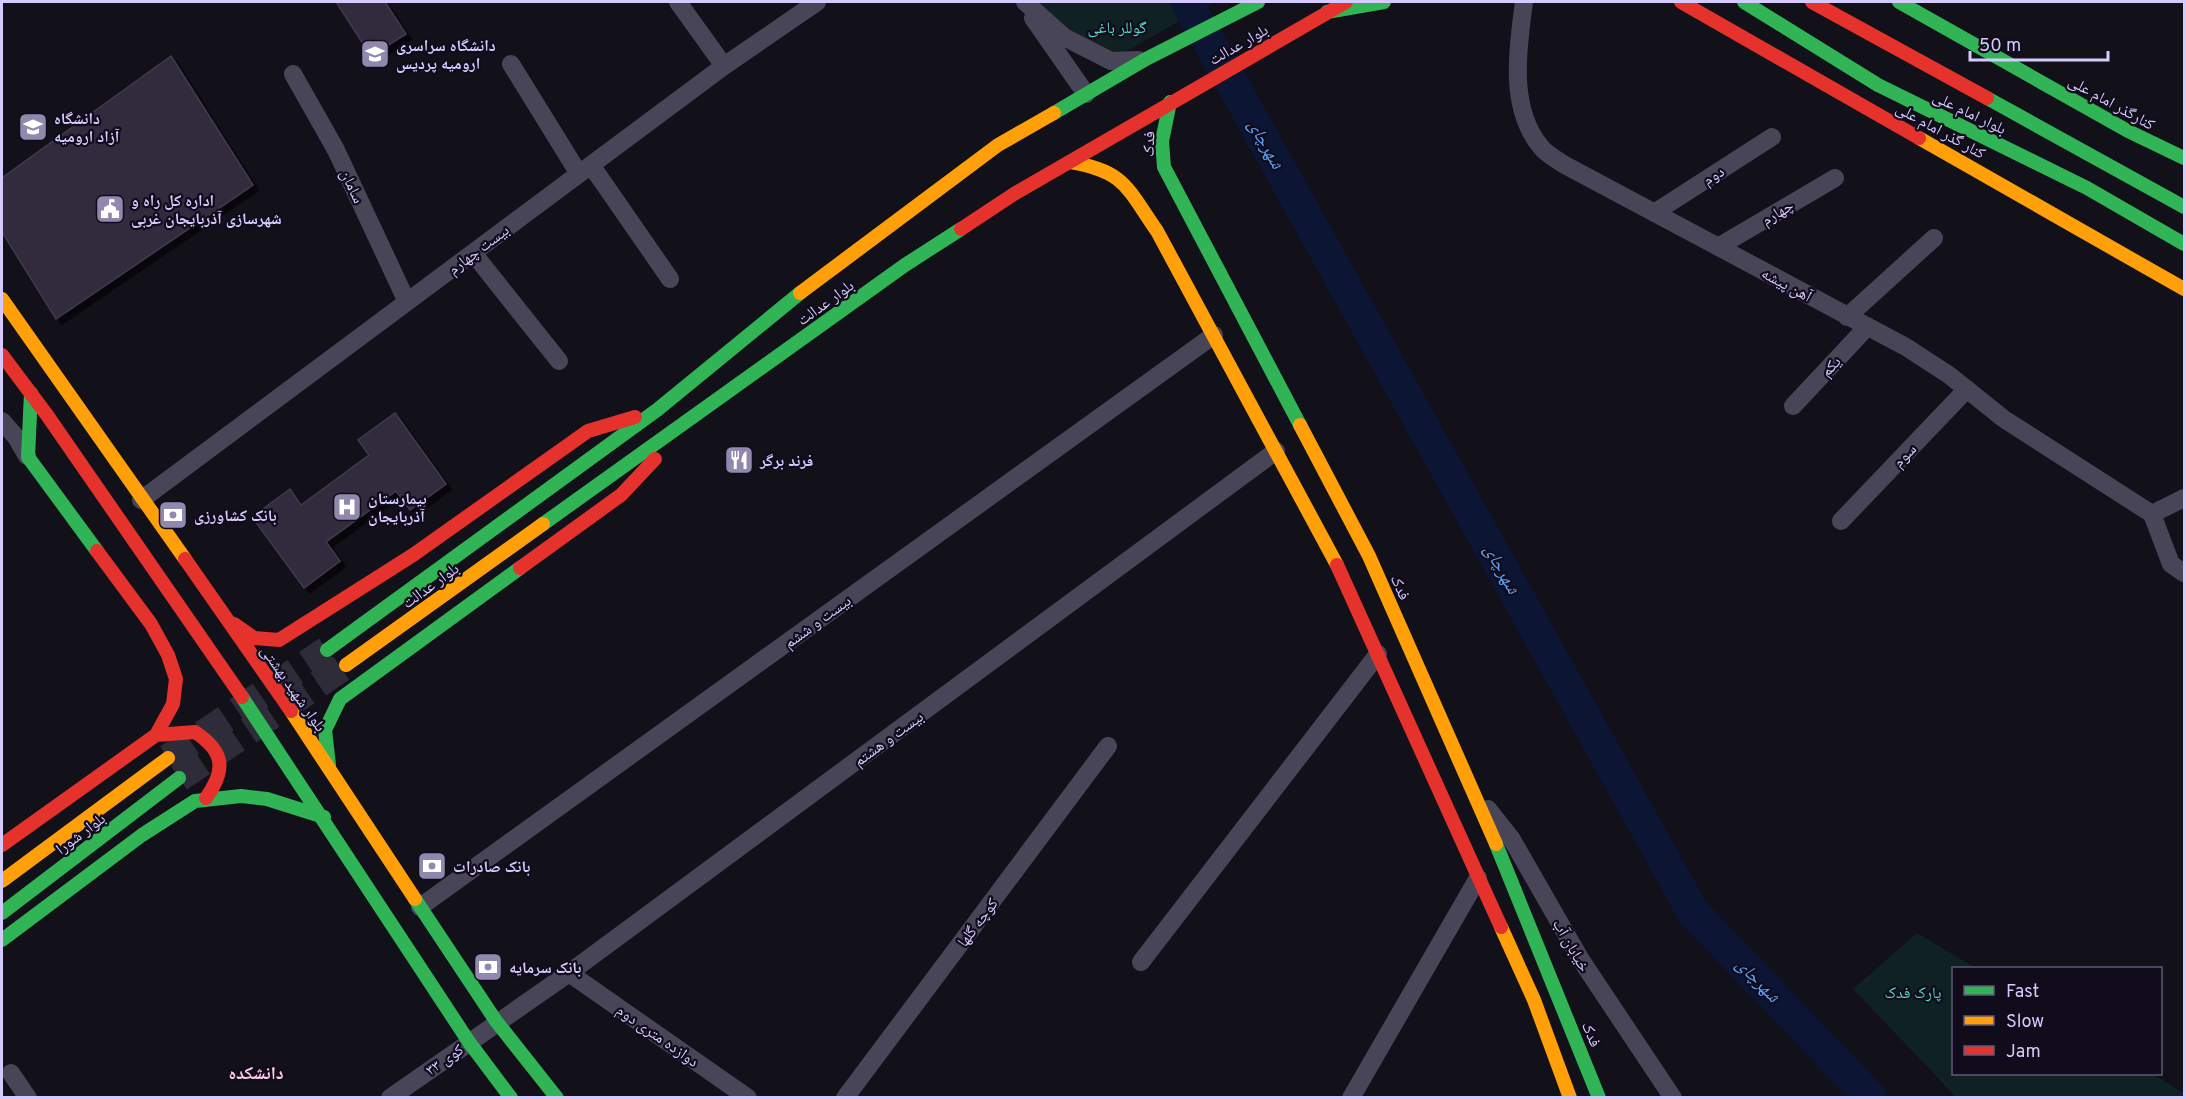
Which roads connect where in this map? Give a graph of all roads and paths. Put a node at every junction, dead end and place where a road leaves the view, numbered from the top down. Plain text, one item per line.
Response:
1 (678, 2) edge
2 (817, 2) edge
3 (1024, 2) edge
4 (1258, 2) edge
5 (1346, 2) edge
6 (1384, 2) edge
7 (1524, 2) edge
8 (1680, 2) edge
9 (1744, 2) edge
10 (1812, 2) edge
11 (1899, 2) edge
12 (1698, 8) edge
13 (1327, 12) junction
14 (1146, 60) junction
15 (512, 64) dead end
16 (724, 66) junction
17 (293, 74) dead end
18 (1086, 94) junction
19 (1170, 102) junction
20 (1772, 137) dead end
21 (2184, 158) edge
22 (1070, 162) junction
23 (585, 170) junction
24 (1835, 178) dead end
25 (2184, 207) edge
26 (1654, 213) junction
27 (1934, 238) dead end
28 (2184, 244) edge
29 (1718, 247) junction
30 (472, 253) junction
31 (670, 279) dead end
32 (2184, 289) edge
33 (2, 299) edge
34 (408, 302) junction
35 (1847, 317) junction
36 (1867, 327) junction
37 (1214, 335) junction
38 (31, 344) junction
39 (559, 361) dead end
40 (3, 363) edge
41 (1967, 389) junction
42 (31, 393) junction
43 (1793, 406) dead end
44 (657, 410) junction
45 (695, 416) junction
46 (2, 421) edge
47 (1291, 442) junction
48 (28, 457) junction
49 (2184, 498) edge
50 (141, 500) junction
51 (2152, 514) junction
52 (1840, 521) dead end
53 (2184, 573) edge
54 (220, 611) junction
55 (275, 650) junction
56 (327, 650) tunnel mouth
57 (1378, 654) junction
58 (346, 665) tunnel mouth
59 (340, 699) junction
60 (300, 702) dead end
61 (319, 705) dead end
62 (156, 735) junction
63 (1108, 746) dead end
64 (168, 758) tunnel mouth
65 (331, 772) junction
66 (179, 778) tunnel mouth
67 (1473, 791) junction
68 (206, 798) junction
69 (324, 817) junction
70 (2, 845) edge
71 (1478, 878) junction
72 (2, 881) edge
73 (420, 907) junction
74 (2, 913) edge
75 (2, 940) edge
76 (1141, 962) dead end
77 (569, 973) junction
78 (496, 1021) junction
79 (469, 1042) junction
80 (11, 1073) dead end
81 (28, 1098) edge
82 (390, 1098) edge
83 (511, 1098) edge
84 (557, 1098) edge
85 (748, 1098) edge
86 (845, 1098) edge
87 (1351, 1098) edge
88 (1570, 1098) edge
89 (1599, 1098) edge
90 (1673, 1098) edge

1 - 16 street
2 - 16 street, بیست چهارم
3 - 14 street
3 - 18 street
4 - 14 main road, بلوار عدالت
5 - 13 main road, بلوار عدالت
6 - 13 main road
7 - 26 street, آهن پیشه
8 - 12 main road, کنار گذر امام علی
9 - 28 main road, بلوار امام علی
10 - 25 main road, بلوار امام علی
11 - 21 main road, کنارگذر امام علی
12 - 32 main road, کنار گذر امام علی
13 - 19 main road, بلوار عدالت
14 - 18 main road, بلوار عدالت
15 - 23 street
16 - 23 street, بیست چهارم
17 - 34 street, سامان
18 - 44 main road, بلوار عدالت
19 - 22 main road, بلوار عدالت
19 - 47 main road, فدک
20 - 26 street, دوم
22 - 37 main road, فدک
22 - 45 main road, بلوار عدالت
23 - 30 street, بیست چهارم
23 - 31 street
24 - 29 street, چهارم
26 - 29 street, آهن پیشه
27 - 35 street
29 - 35 street, آهن پیشه
30 - 34 street, بیست چهارم
30 - 39 street
33 - 38 main road, بلوار شهید بهشتی
34 - 50 street, بیست چهارم
35 - 36 street, آهن پیشه
36 - 41 street, آهن پیشه
36 - 43 street, یکم
37 - 47 main road, فدک
37 - 73 street, بیست و ششم
38 - 40 main road
38 - 50 main road, بلوار شهید بهشتی
40 - 42 main road
41 - 51 street, آهن پیشه
41 - 52 street, سوم
42 - 48 main road
42 - 69 main road
44 - 55 main road
44 - 56 main road, بلوار عدالت
45 - 58 main road, بلوار عدالت
45 - 59 main road
46 - 48 street
47 - 57 main road, فدک
47 - 67 main road, فدک
47 - 77 street, بیست و هشتم
48 - 62 main road
49 - 51 street
50 - 54 main road, بلوار شهید بهشتی
51 - 53 street
54 - 55 main road
54 - 65 main road, بلوار شهید بهشتی
55 - 60 main road
57 - 71 main road, فدک
57 - 76 street
59 - 61 main road
59 - 65 main road
62 - 68 main road
62 - 70 main road
63 - 86 street, کوچه گلها
64 - 72 main road, بلوار شورا
65 - 73 main road, بلوار شهید بهشتی
66 - 74 main road, بلوار شورا
67 - 89 main road, فدک
67 - 90 street, خیابان آب
68 - 69 main road
68 - 75 main road
69 - 79 main road
71 - 87 street
71 - 88 main road, فدک
73 - 78 main road, بلوار شهید بهشتی
77 - 78 street, بیست و هشتم
77 - 85 street, دوازده متری دوم
78 - 79 street, کوی ۳۳
78 - 84 main road, بلوار شهید بهشتی
79 - 82 street, کوی ۳۳
79 - 83 main road
80 - 81 street

